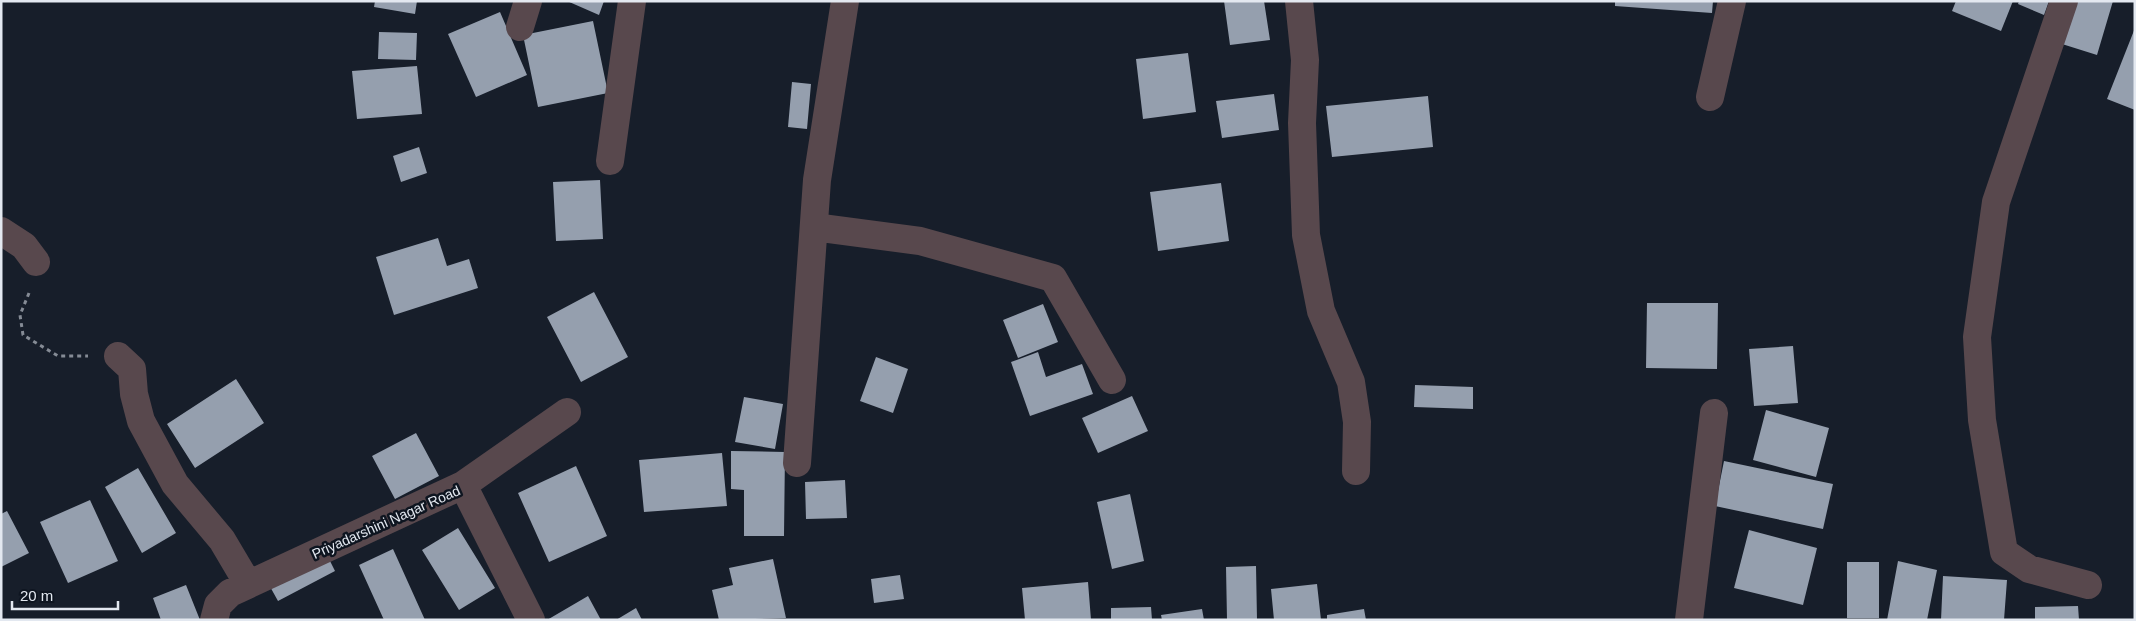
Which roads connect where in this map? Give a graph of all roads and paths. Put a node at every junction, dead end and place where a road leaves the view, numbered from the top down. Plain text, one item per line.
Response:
1 (528, 1) edge
2 (632, 1) edge
3 (845, 1) edge
4 (1299, 1) edge
5 (1732, 1) edge
6 (2064, 1) edge
7 (520, 27) dead end
8 (1710, 97) dead end
9 (610, 161) dead end
10 (814, 227) junction
11 (1, 231) edge
12 (36, 262) joint
13 (118, 356) joint
14 (1112, 380) dead end
15 (567, 412) dead end
16 (1714, 413) dead end
17 (797, 463) dead end
18 (1356, 471) dead end
19 (464, 485) junction
20 (248, 584) junction
21 (2088, 585) dead end
22 (214, 620) edge
23 (531, 620) edge
24 (1689, 620) edge

1 - 7 street
2 - 9 street
3 - 10 street
4 - 18 street
5 - 8 street
6 - 21 street
10 - 14 street
10 - 17 street
11 - 12 street
12 - 13 path
13 - 20 street
15 - 19 street
16 - 24 street
19 - 20 street, Priyadarshini Nagar Road
19 - 23 street, Priyadarshini Nagar Road
20 - 22 street, Priyadarshini Nagar Road

